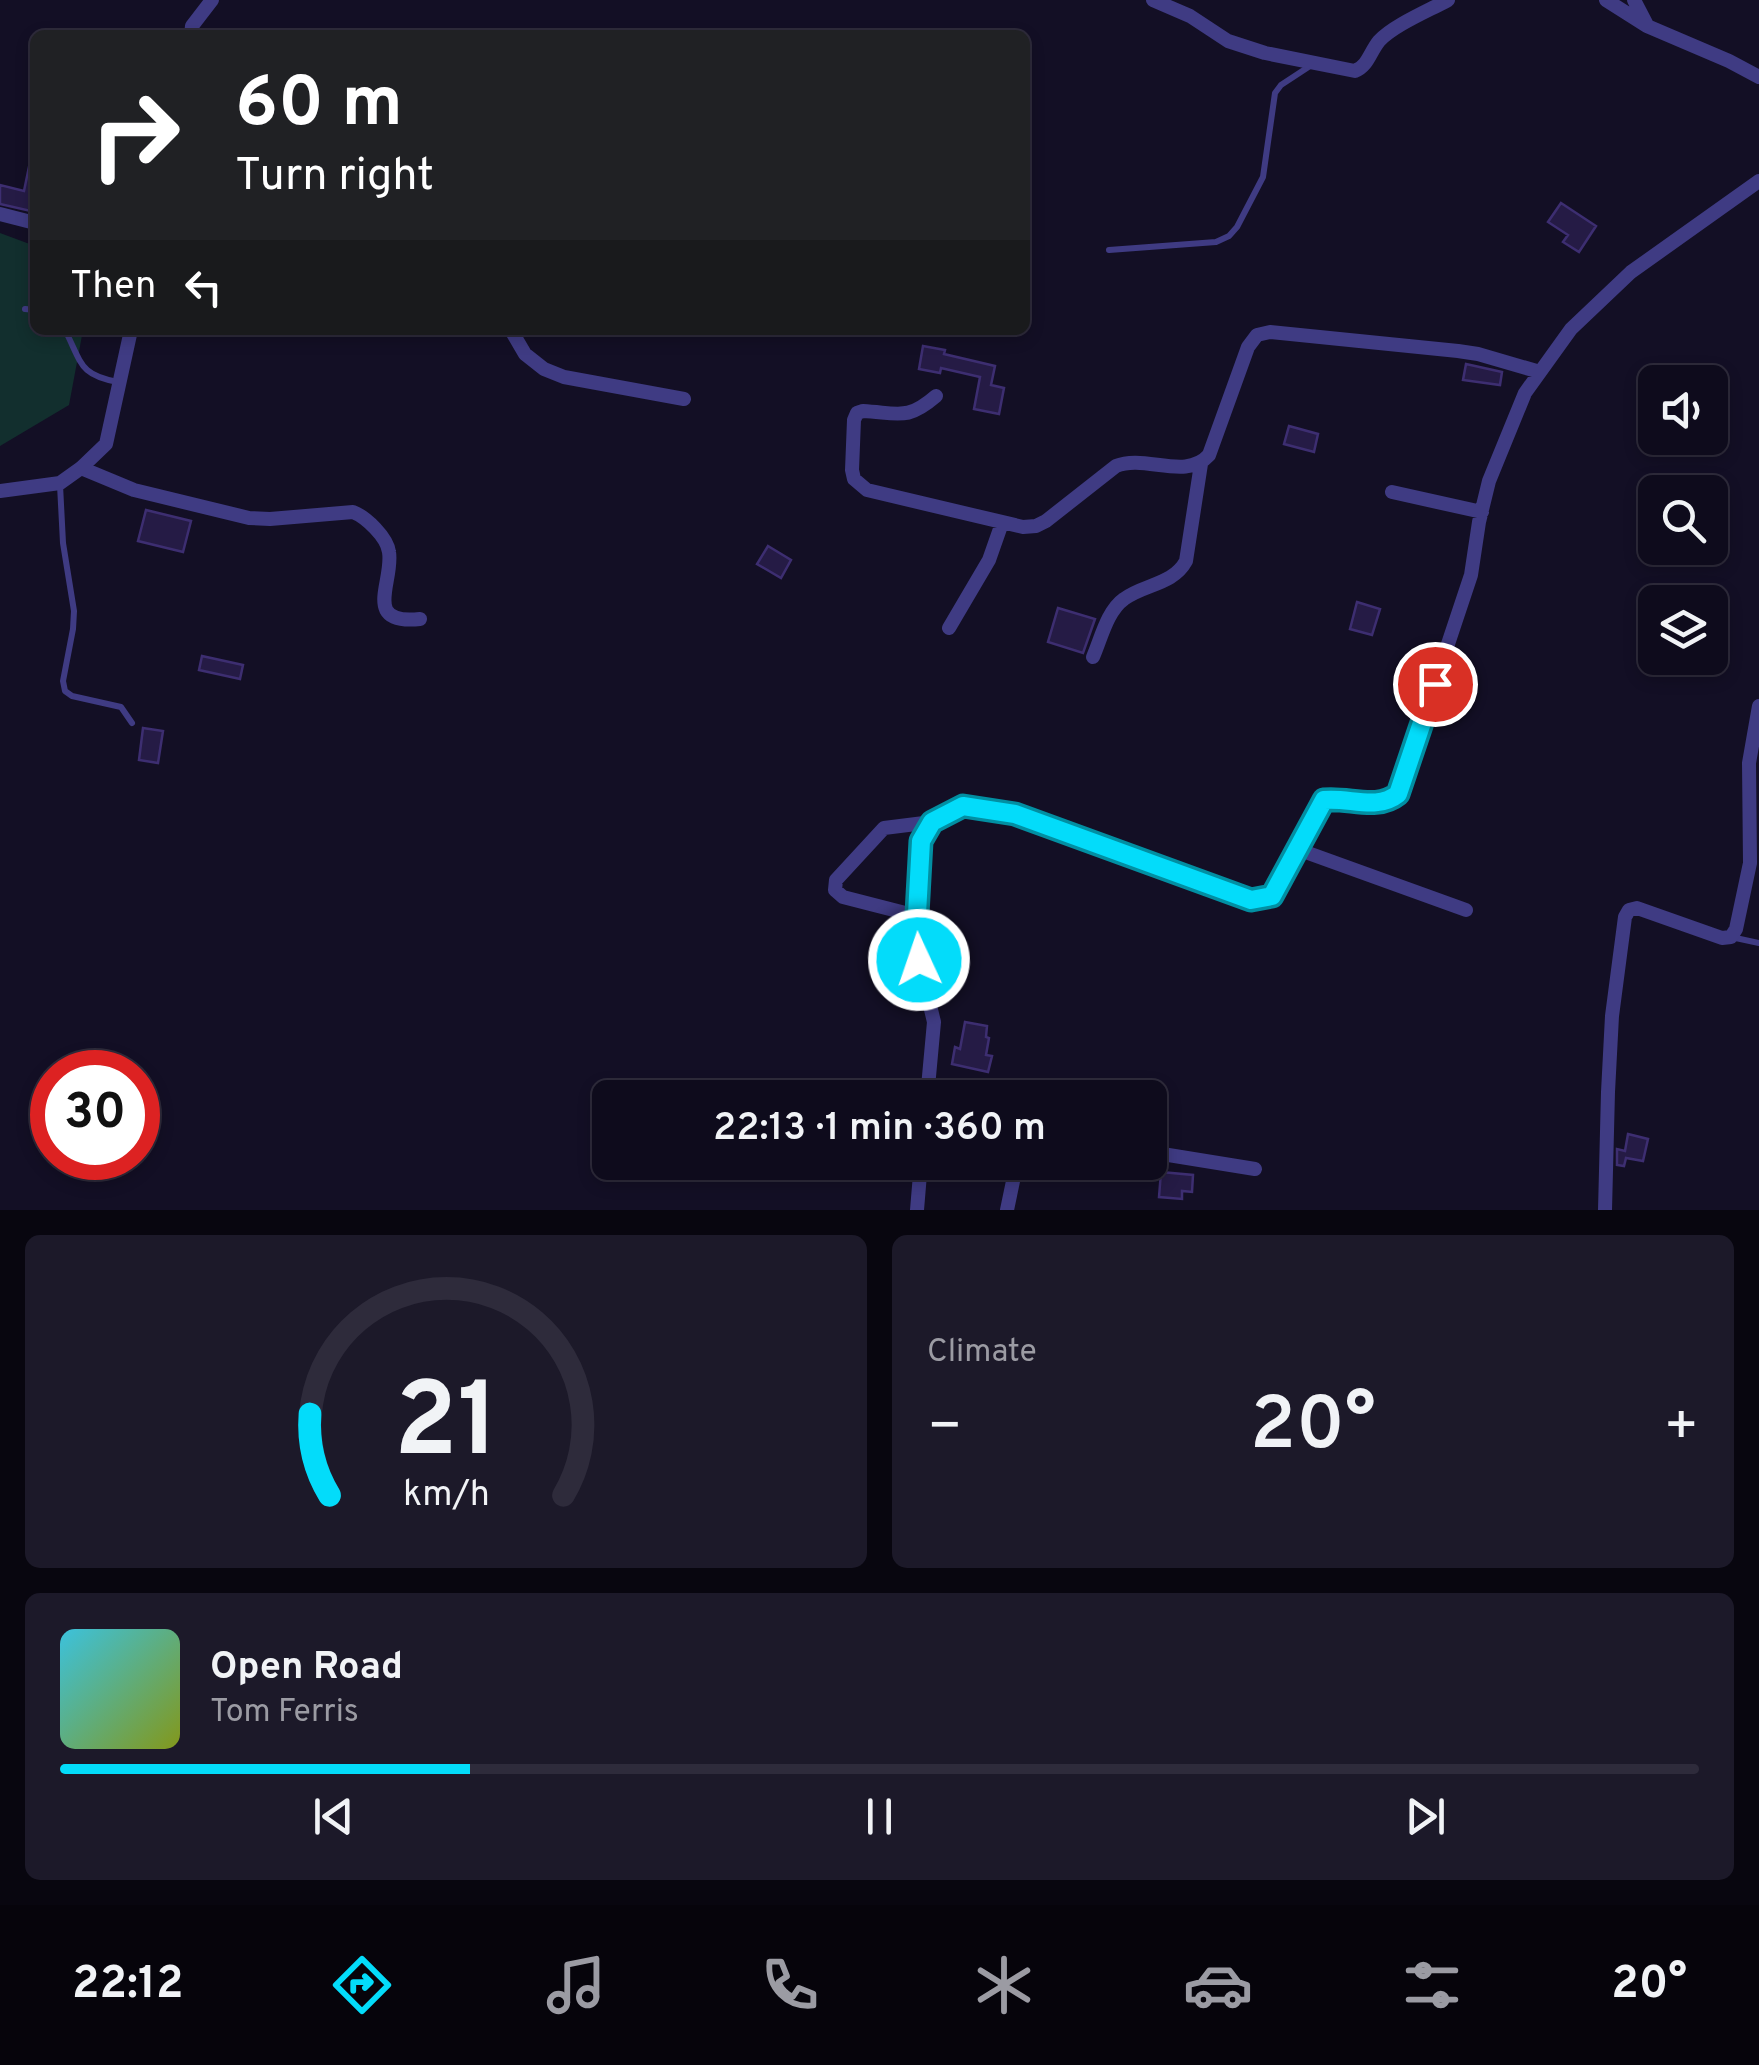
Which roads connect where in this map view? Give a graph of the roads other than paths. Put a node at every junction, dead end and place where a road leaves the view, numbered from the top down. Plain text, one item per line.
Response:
1 (212, 0) edge
2 (1152, 0) edge
3 (1448, 0) edge
4 (1606, 0) edge
5 (1634, 0) edge
6 (1648, 26) junction
7 (192, 30) edge
8 (1314, 64) junction
9 (1759, 77) edge
10 (1759, 181) edge
11 (0, 214) edge
12 (30, 222) edge
13 (1109, 250) dead end
14 (26, 308) dead end
15 (30, 309) edge
16 (68, 335) edge
17 (130, 335) edge
18 (513, 335) edge
19 (1540, 372) junction
20 (120, 382) junction
21 (936, 396) dead end
22 (684, 398) dead end
23 (1201, 464) junction
24 (81, 468) junction
25 (60, 484) junction
26 (0, 492) edge
27 (1392, 492) dead end
28 (1482, 512) junction
29 (1002, 523) junction
30 (420, 619) dead end
31 (949, 628) dead end
32 (1093, 657) dead end
33 (1759, 706) edge
34 (132, 723) dead end
35 (932, 822) junction
36 (1298, 849) junction
37 (1754, 864) edge
38 (1466, 910) dead end
39 (916, 916) junction
40 (1731, 937) junction
41 (1759, 943) edge
42 (929, 1080) edge
43 (1167, 1155) edge
44 (1255, 1168) dead end
45 (920, 1180) edge
46 (1013, 1180) edge
47 (917, 1210) edge
48 (1007, 1210) edge
49 (1605, 1210) edge

1 - 7 street
2 - 8 street
3 - 8 street
4 - 6 street
5 - 6 street
6 - 9 street
8 - 13 lane
10 - 19 street
11 - 12 street
14 - 15 lane
16 - 20 lane
17 - 20 street
18 - 22 street
19 - 23 street
19 - 28 street
20 - 24 street
21 - 29 street
23 - 29 street
23 - 32 street
24 - 25 street
24 - 30 street
25 - 26 street
25 - 34 lane
27 - 28 street
28 - 36 street
29 - 31 street
33 - 37 street
35 - 36 street
35 - 39 street
35 - 39 street
36 - 38 street
37 - 40 street
39 - 42 street
40 - 41 lane
40 - 49 street
43 - 44 street
45 - 47 street
46 - 48 street

